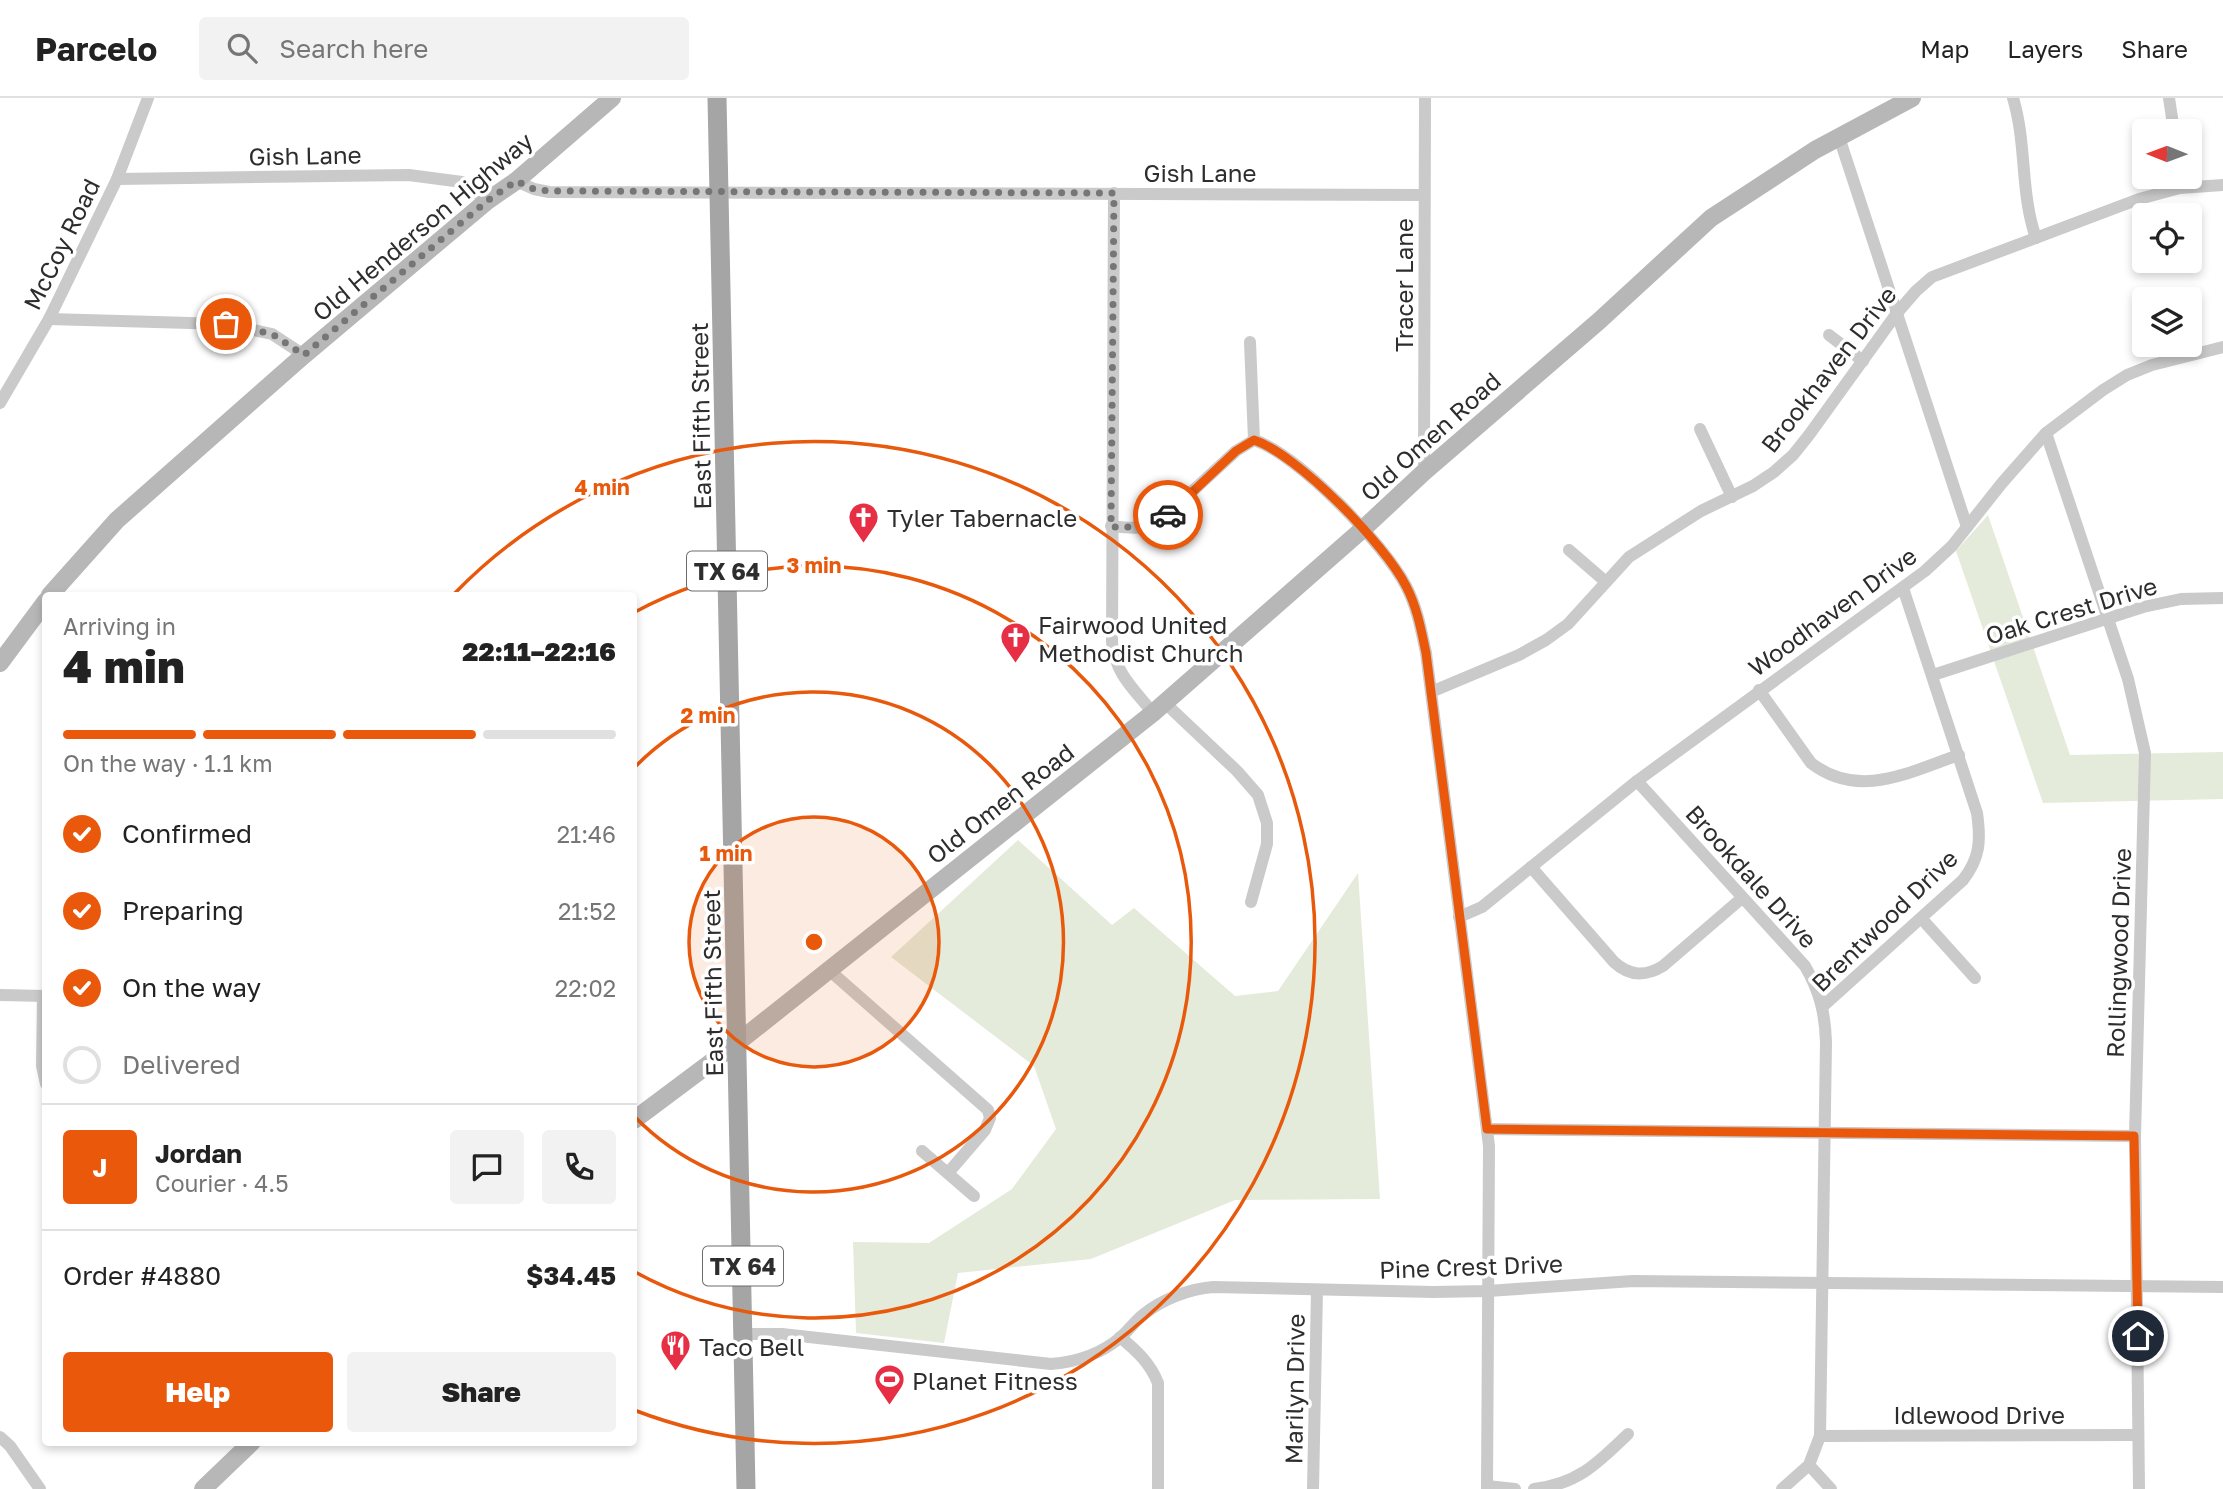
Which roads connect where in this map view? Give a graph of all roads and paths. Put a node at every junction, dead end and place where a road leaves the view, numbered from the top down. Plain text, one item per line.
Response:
1 (148, 98) edge
2 (612, 98) edge
3 (717, 98) edge
4 (1425, 98) edge
5 (1912, 98) edge
6 (2013, 98) edge
7 (2169, 98) edge
8 (2172, 119) edge
9 (1839, 137) junction
10 (117, 179) junction
11 (516, 181) junction
12 (2202, 184) edge
13 (2223, 185) edge
14 (2163, 189) edge
15 (719, 192) junction
16 (1114, 193) junction
17 (1424, 195) junction
18 (487, 201) junction
19 (2036, 238) junction
20 (1897, 313) junction
21 (49, 319) junction
22 (1829, 335) dead end
23 (1250, 342) dead end
24 (2223, 347) edge
25 (304, 355) junction
26 (1863, 361) junction
27 (0, 403) edge
28 (1700, 429) dead end
29 (2046, 433) junction
30 (1254, 440) junction
31 (1424, 472) junction
32 (1732, 496) junction
33 (1111, 527) junction
34 (1967, 527) junction
35 (1364, 528) junction
36 (1569, 550) dead end
37 (1606, 582) junction
38 (1903, 588) junction
39 (53, 592) edge
40 (2223, 598) edge
41 (42, 606) edge
42 (2107, 617) junction
43 (0, 663) edge
44 (1933, 675) junction
45 (1759, 690) junction
46 (1431, 692) junction
47 (1159, 708) junction
48 (1959, 755) junction
49 (1637, 781) junction
50 (1531, 867) junction
51 (1742, 898) junction
52 (1251, 902) dead end
53 (1459, 917) junction
54 (1921, 918) junction
55 (829, 970) junction
56 (1975, 978) dead end
57 (0, 995) edge
58 (42, 996) edge
59 (1822, 1007) junction
60 (737, 1043) junction
61 (637, 1118) edge
62 (1487, 1129) junction
63 (1823, 1134) junction
64 (2134, 1136) junction
65 (922, 1151) dead end
66 (948, 1173) junction
67 (974, 1196) dead end
68 (1822, 1283) junction
69 (2137, 1287) junction
70 (2223, 1287) edge
71 (1317, 1290) junction
72 (1488, 1291) junction
73 (744, 1334) junction
74 (1121, 1337) junction
75 (1628, 1434) dead end
76 (2138, 1435) junction
77 (1820, 1436) junction
78 (0, 1437) edge
79 (248, 1446) edge
80 (1809, 1465) junction
81 (1487, 1488) edge
82 (40, 1489) edge
83 (203, 1489) edge
84 (746, 1489) edge
85 (1158, 1489) edge
86 (1312, 1489) edge
87 (1515, 1489) edge
88 (1534, 1489) edge
89 (1782, 1489) edge
90 (1831, 1489) edge
91 (2139, 1489) edge

1 - 10 street, McCoy Road
2 - 11 street, Old Henderson Highway
3 - 15 main road, East Fifth Street / TX 64
4 - 17 street, Tracer Lane
5 - 9 street, Old Omen Road
6 - 19 street
7 - 8 street
9 - 20 street
9 - 31 street, Old Omen Road
10 - 18 street, Gish Lane
10 - 21 street, McCoy Road
11 - 15 street, Gish Lane
11 - 18 street, Old Henderson Highway
12 - 13 street, Brookhaven Drive
14 - 19 street, Brookhaven Drive
15 - 16 street, Gish Lane
15 - 60 main road, East Fifth Street / TX 64
16 - 17 street, Gish Lane
16 - 33 street
17 - 31 street, Tracer Lane
18 - 25 street, Old Henderson Highway
19 - 20 street, Brookhaven Drive
20 - 26 street, Brookhaven Drive
20 - 34 street
21 - 25 street
21 - 27 street, McCoy Road
22 - 26 street
23 - 30 street
24 - 29 street, Woodhaven Drive
25 - 39 street, Old Henderson Highway
26 - 32 street, Brookhaven Drive
28 - 32 street
29 - 34 street, Woodhaven Drive
29 - 42 street, Rollingwood Drive
30 - 33 street
30 - 35 street
31 - 35 street, Old Omen Road
32 - 37 street, Brookhaven Drive
33 - 47 street
34 - 38 street, Woodhaven Drive
35 - 46 street
35 - 47 street, Old Omen Road
36 - 37 street
37 - 46 street, Brookhaven Drive
38 - 44 street, Brentwood Drive
38 - 45 street, Woodhaven Drive
40 - 42 street, Oak Crest Drive
41 - 43 street
42 - 44 street, Oak Crest Drive
42 - 64 street, Rollingwood Drive
44 - 48 street, Brentwood Drive
45 - 48 street
45 - 49 street, Woodhaven Drive
46 - 53 street
47 - 52 street
47 - 55 street, Old Omen Road
48 - 54 street, Brentwood Drive
49 - 50 street, Woodhaven Drive
49 - 51 street, Brookdale Drive
50 - 51 street
50 - 53 street, Woodhaven Drive
51 - 59 street, Brookdale Drive
53 - 62 street
54 - 56 street
54 - 59 street, Brentwood Drive
55 - 60 street, Old Omen Road
55 - 66 street
57 - 58 street
59 - 63 street, Brentwood Drive
60 - 61 street, Old Omen Road
60 - 73 main road, East Fifth Street / TX 64
62 - 63 street
62 - 72 street
63 - 64 street
63 - 68 street, Brentwood Drive
64 - 69 street, Rollingwood Drive
65 - 66 street
66 - 67 street
68 - 69 street, Pine Crest Drive
68 - 72 street, Pine Crest Drive
68 - 77 street, Brentwood Drive
69 - 70 street, Pine Crest Drive
69 - 76 street, Rollingwood Drive
71 - 72 street, Pine Crest Drive
71 - 74 street, Pine Crest Drive
71 - 86 street, Marilyn Drive
72 - 81 street
73 - 74 street, Pine Crest Drive
73 - 84 main road, East Fifth Street / TX 64
74 - 85 street
75 - 88 street
76 - 77 street, Idlewood Drive
76 - 91 street, Rollingwood Drive
77 - 80 street, Brentwood Drive
78 - 82 street
79 - 83 street
80 - 89 street, Brentwood Drive
80 - 90 street
81 - 87 street

